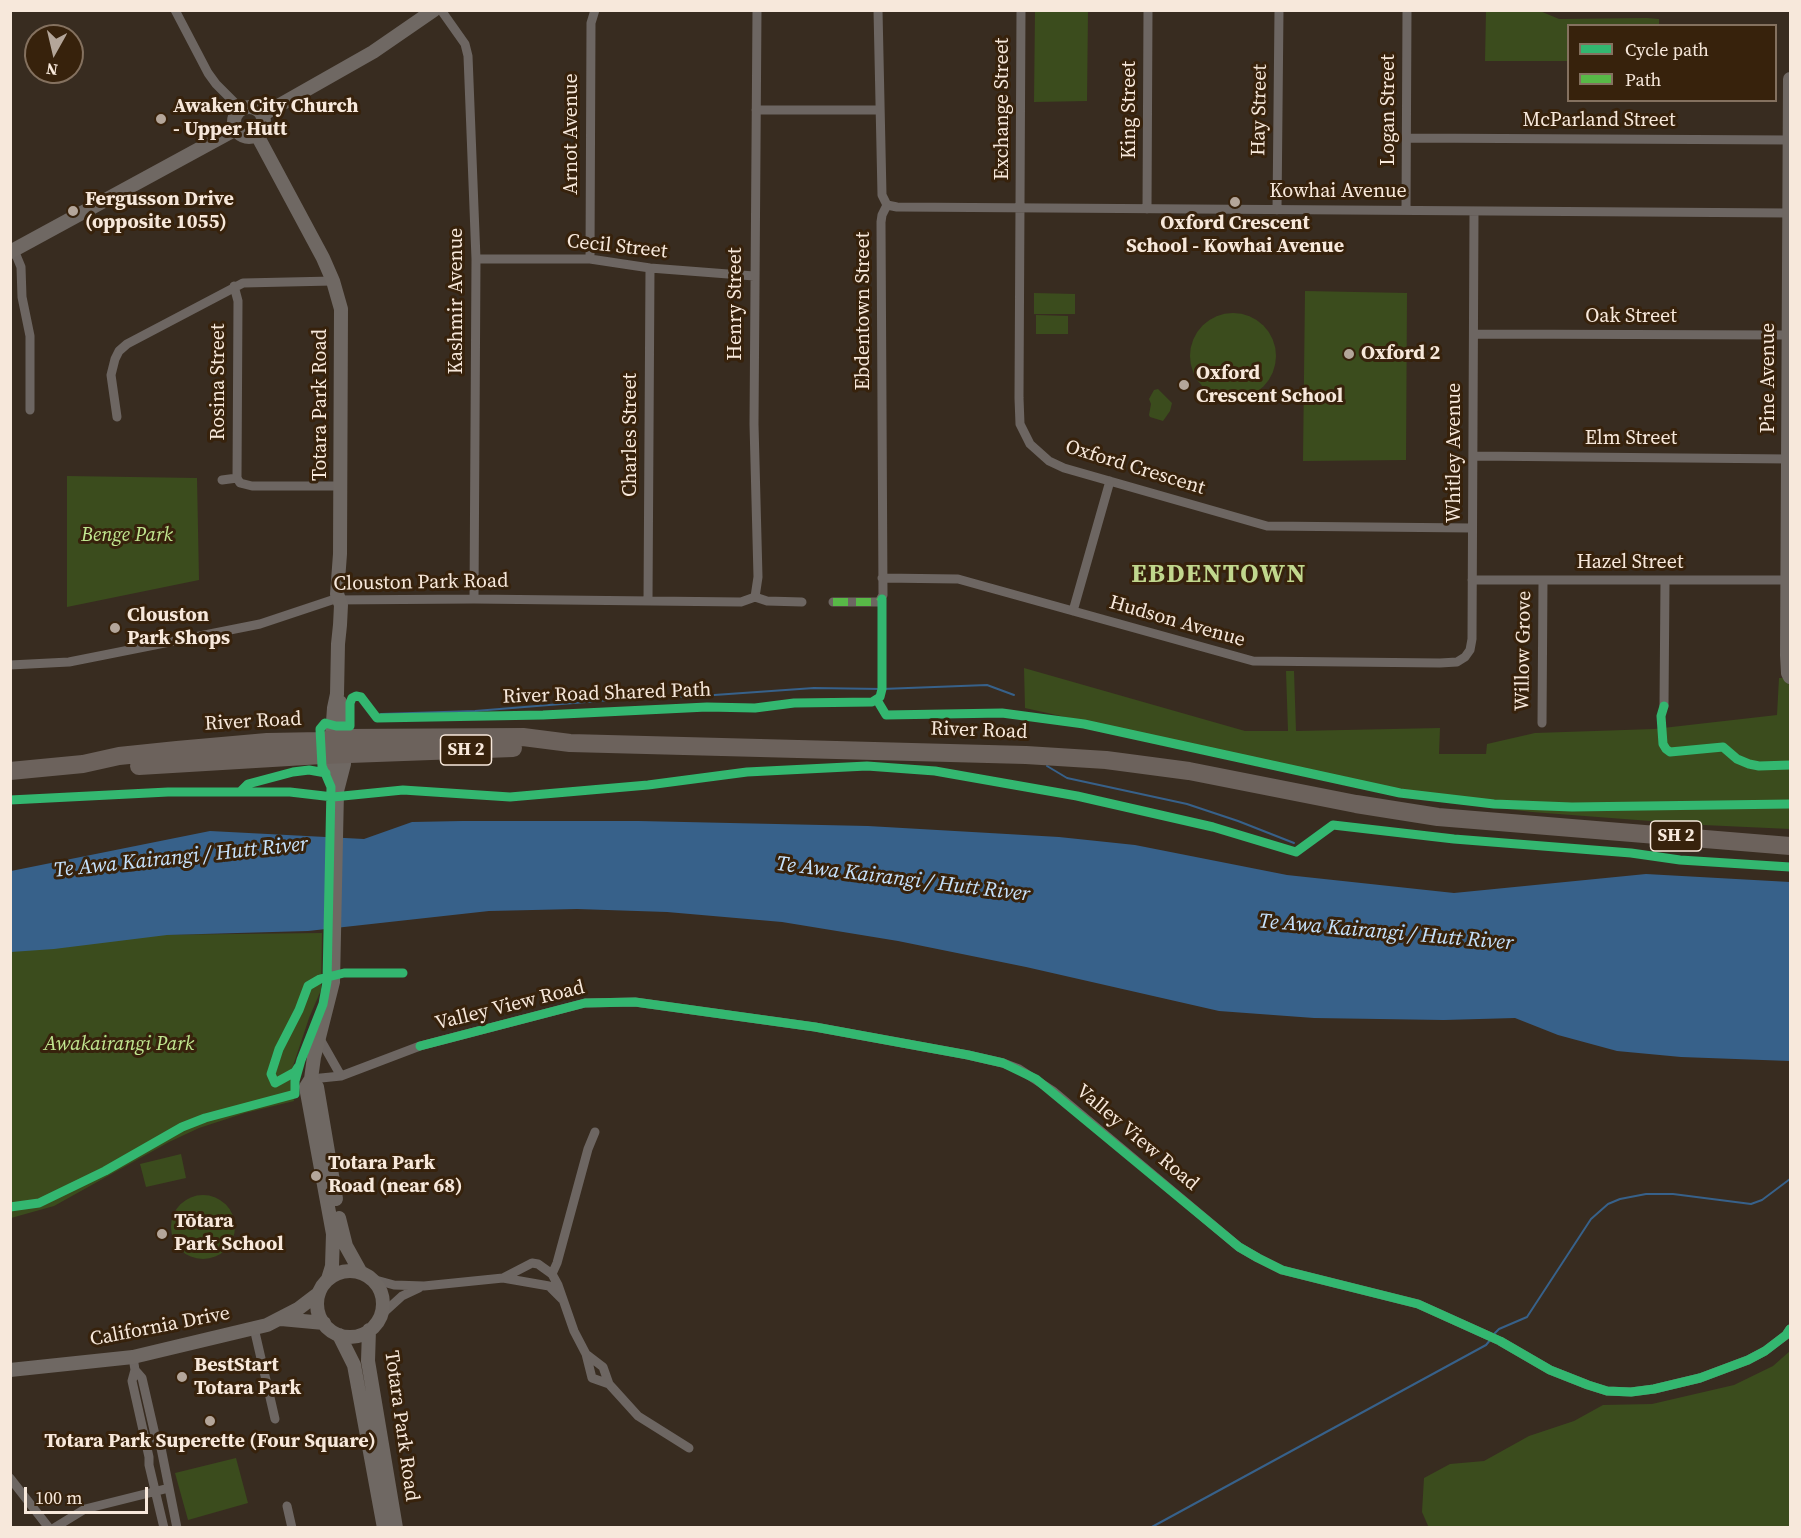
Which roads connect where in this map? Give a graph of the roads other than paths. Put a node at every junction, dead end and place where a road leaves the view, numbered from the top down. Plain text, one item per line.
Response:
1 (175, 10) edge
2 (434, 10) edge
3 (441, 10) edge
4 (595, 10) edge
5 (757, 10) edge
6 (878, 10) edge
7 (1021, 10) edge
8 (1148, 10) edge
9 (1279, 10) edge
10 (1407, 10) edge
11 (1791, 79) edge
12 (242, 110) junction
13 (756, 110) junction
14 (879, 110) junction
15 (262, 115) junction
16 (236, 129) junction
17 (257, 135) junction
18 (1406, 138) junction
19 (1790, 140) edge
20 (887, 205) junction
21 (1020, 208) junction
22 (1147, 209) junction
23 (1277, 210) junction
24 (1406, 210) junction
25 (1474, 211) junction
26 (1789, 213) edge
27 (12, 251) edge
28 (1790, 253) edge
29 (476, 259) junction
30 (590, 259) junction
31 (650, 268) junction
32 (754, 276) junction
33 (333, 281) junction
34 (234, 286) junction
35 (1474, 334) junction
36 (1789, 335) junction
37 (30, 410) dead end
38 (117, 417) dead end
39 (1473, 456) junction
40 (1789, 459) edge
41 (237, 478) junction
42 (222, 480) dead end
43 (1110, 481) junction
44 (340, 486) junction
45 (1472, 528) junction
46 (882, 578) junction
47 (1472, 580) junction
48 (1543, 580) junction
49 (1788, 580) junction
50 (1665, 581) junction
51 (755, 597) junction
52 (474, 599) junction
53 (339, 600) junction
54 (648, 601) junction
55 (802, 602) dead end
56 (833, 602) dead end
57 (1073, 611) junction
58 (1465, 657) joint
59 (10, 665) edge
60 (1791, 677) edge
61 (1664, 706) dead end
62 (1542, 723) dead end
63 (337, 747) junction
64 (10, 771) edge
65 (1562, 826) junction
66 (1791, 835) edge
67 (1791, 846) edge
68 (320, 1040) junction
69 (341, 1076) junction
70 (311, 1079) junction
71 (595, 1132) dead end
72 (552, 1274) junction
73 (366, 1276) junction
74 (503, 1278) junction
75 (328, 1279) junction
76 (424, 1286) junction
77 (319, 1293) junction
78 (562, 1299) junction
79 (380, 1316) junction
80 (281, 1319) junction
81 (324, 1323) junction
82 (254, 1328) junction
83 (1791, 1329) edge
84 (369, 1330) junction
85 (339, 1335) junction
86 (586, 1354) junction
87 (134, 1363) junction
88 (10, 1370) edge
89 (609, 1384) junction
90 (275, 1419) dead end
91 (689, 1448) dead end
92 (10, 1478) edge
93 (169, 1488) junction
94 (154, 1491) junction
95 (287, 1506) dead end
96 (49, 1527) edge
97 (54, 1527) edge
98 (164, 1527) edge
99 (177, 1527) edge
100 (292, 1527) edge
101 (384, 1527) edge
102 (396, 1527) edge

1 - 12 street
2 - 15 street
3 - 29 street, Kashmir Avenue
4 - 30 street, Arnot Avenue
5 - 13 street, Henry Street
6 - 14 street, Ebdentown Street
7 - 21 street, Exchange Street
8 - 22 street, King Street
9 - 23 street, Hay Street
10 - 18 street, Logan Street
11 - 19 street, Pine Avenue
12 - 15 street
12 - 16 street
13 - 14 street
13 - 32 street, Henry Street
14 - 20 street, Ebdentown Street
15 - 17 street
16 - 17 street
16 - 27 street
17 - 33 street, Totara Park Road
18 - 19 street, McParland Street
18 - 24 street, Logan Street
19 - 26 street, Pine Avenue
20 - 21 street, Kowhai Avenue
20 - 46 street, Ebdentown Street
21 - 22 street, Kowhai Avenue
21 - 43 street, Oxford Crescent
22 - 23 street, Kowhai Avenue
23 - 24 street, Kowhai Avenue
24 - 25 street, Kowhai Avenue
25 - 26 street, Kowhai Avenue
25 - 35 street, Whitley Avenue
26 - 28 street, Pine Avenue
27 - 37 street
28 - 36 street, Pine Avenue
29 - 30 street, Cecil Street
29 - 52 street, Kashmir Avenue
30 - 31 street, Cecil Street
31 - 32 street, Cecil Street
31 - 54 street, Charles Street
32 - 51 street, Henry Street
33 - 34 street
33 - 44 street, Totara Park Road
34 - 38 street
34 - 41 street, Rosina Street
35 - 36 street, Oak Street
35 - 39 street, Whitley Avenue
36 - 40 street, Pine Avenue
39 - 40 street, Elm Street
39 - 45 street, Whitley Avenue
40 - 49 street, Pine Avenue
41 - 42 street
41 - 44 street
43 - 45 street, Oxford Crescent
43 - 57 street
44 - 53 street, Totara Park Road
45 - 47 street, Whitley Avenue
46 - 56 street, Ebdentown Street
46 - 57 street, Hudson Avenue
47 - 48 street, Hazel Street
47 - 58 street, Whitley Avenue
48 - 50 street, Hazel Street
48 - 62 street, Willow Grove
49 - 50 street, Hazel Street
49 - 60 street, Pine Avenue
50 - 61 street
51 - 54 street, Clouston Park Road
51 - 55 street, Clouston Park Road
52 - 53 street, Clouston Park Road
52 - 54 street, Clouston Park Road
53 - 59 street, Clouston Park Road
53 - 63 street, Totara Park Road
57 - 58 street, Hudson Avenue
63 - 64 highway, River Road / SH 2
63 - 65 highway, River Road / SH 2
63 - 68 street, Totara Park Road
65 - 66 highway, River Road / SH 2
65 - 67 highway, River Road / SH 2
68 - 69 street
68 - 70 street, Totara Park Road
69 - 70 street, Valley View Road
69 - 83 street, Valley View Road
70 - 73 street, Totara Park Road
70 - 75 street, Totara Park Road
71 - 72 street
72 - 74 street
72 - 78 street
73 - 75 street
73 - 76 street
73 - 79 street
74 - 76 street
74 - 78 street
75 - 77 street
76 - 79 street
77 - 80 street, California Drive
77 - 81 street
78 - 86 street
79 - 84 street
80 - 81 street, California Drive
80 - 82 street, California Drive
81 - 85 street
82 - 87 street, California Drive
82 - 90 street
84 - 85 street
84 - 102 street, Totara Park Road
85 - 101 street, Totara Park Road
86 - 89 street
86 - 89 street
87 - 88 street, California Drive
87 - 93 street
87 - 94 street
89 - 91 street
92 - 96 street
93 - 94 street
93 - 99 street
94 - 97 street
94 - 98 street
95 - 100 street

